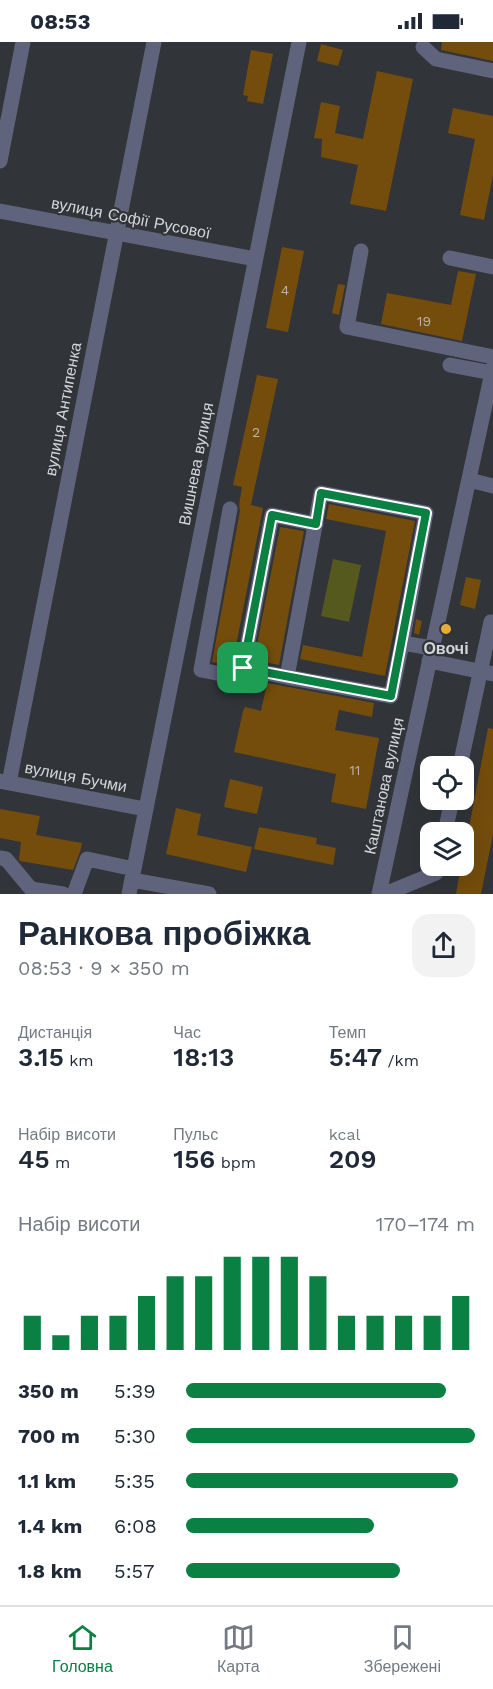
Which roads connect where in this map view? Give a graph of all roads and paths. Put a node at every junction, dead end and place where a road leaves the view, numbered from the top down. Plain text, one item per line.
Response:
1 (23, 42) edge
2 (154, 42) edge
3 (299, 42) edge
4 (423, 47) dead end
5 (493, 71) edge
6 (0, 161) edge
7 (0, 211) edge
8 (116, 234) junction
9 (361, 251) dead end
10 (450, 258) dead end
11 (255, 259) junction
12 (493, 267) edge
13 (493, 357) edge
14 (450, 365) dead end
15 (493, 370) edge
16 (469, 480) junction
17 (493, 486) edge
18 (230, 509) dead end
19 (316, 524) junction
20 (493, 622) edge
21 (402, 643) junction
22 (430, 655) junction
23 (243, 668) junction
24 (174, 669) junction
25 (201, 670) junction
26 (487, 673) edge
27 (287, 677) junction
28 (463, 756) edge
29 (5, 782) edge
30 (145, 809) junction
31 (0, 858) edge
32 (429, 876) edge
33 (132, 881) edge
34 (63, 894) edge
35 (74, 894) edge
36 (209, 894) edge
37 (379, 894) edge
38 (385, 894) edge

1 - 6 street
2 - 8 street, вулиця Антипенка
3 - 11 street, Вишнева вулиця
4 - 5 street
7 - 8 street, вулиця Софії Русової
8 - 11 street, вулиця Софії Русової
8 - 29 street, вулиця Антипенка
9 - 13 street
10 - 12 street
11 - 24 street, Вишнева вулиця
14 - 15 street
15 - 16 street, Каштанова вулиця
16 - 17 street
16 - 22 street, Каштанова вулиця
18 - 25 street
19 - 21 street
19 - 23 street
19 - 27 street
20 - 26 street
21 - 22 street
21 - 27 street
22 - 26 street
22 - 37 street, Каштанова вулиця
23 - 25 street
23 - 27 street
24 - 25 street
24 - 30 street, Вишнева вулиця
26 - 28 street
29 - 30 street, вулиця Бучми
30 - 33 street, Вишнева вулиця
31 - 34 street
32 - 38 street
33 - 35 street
33 - 36 street

